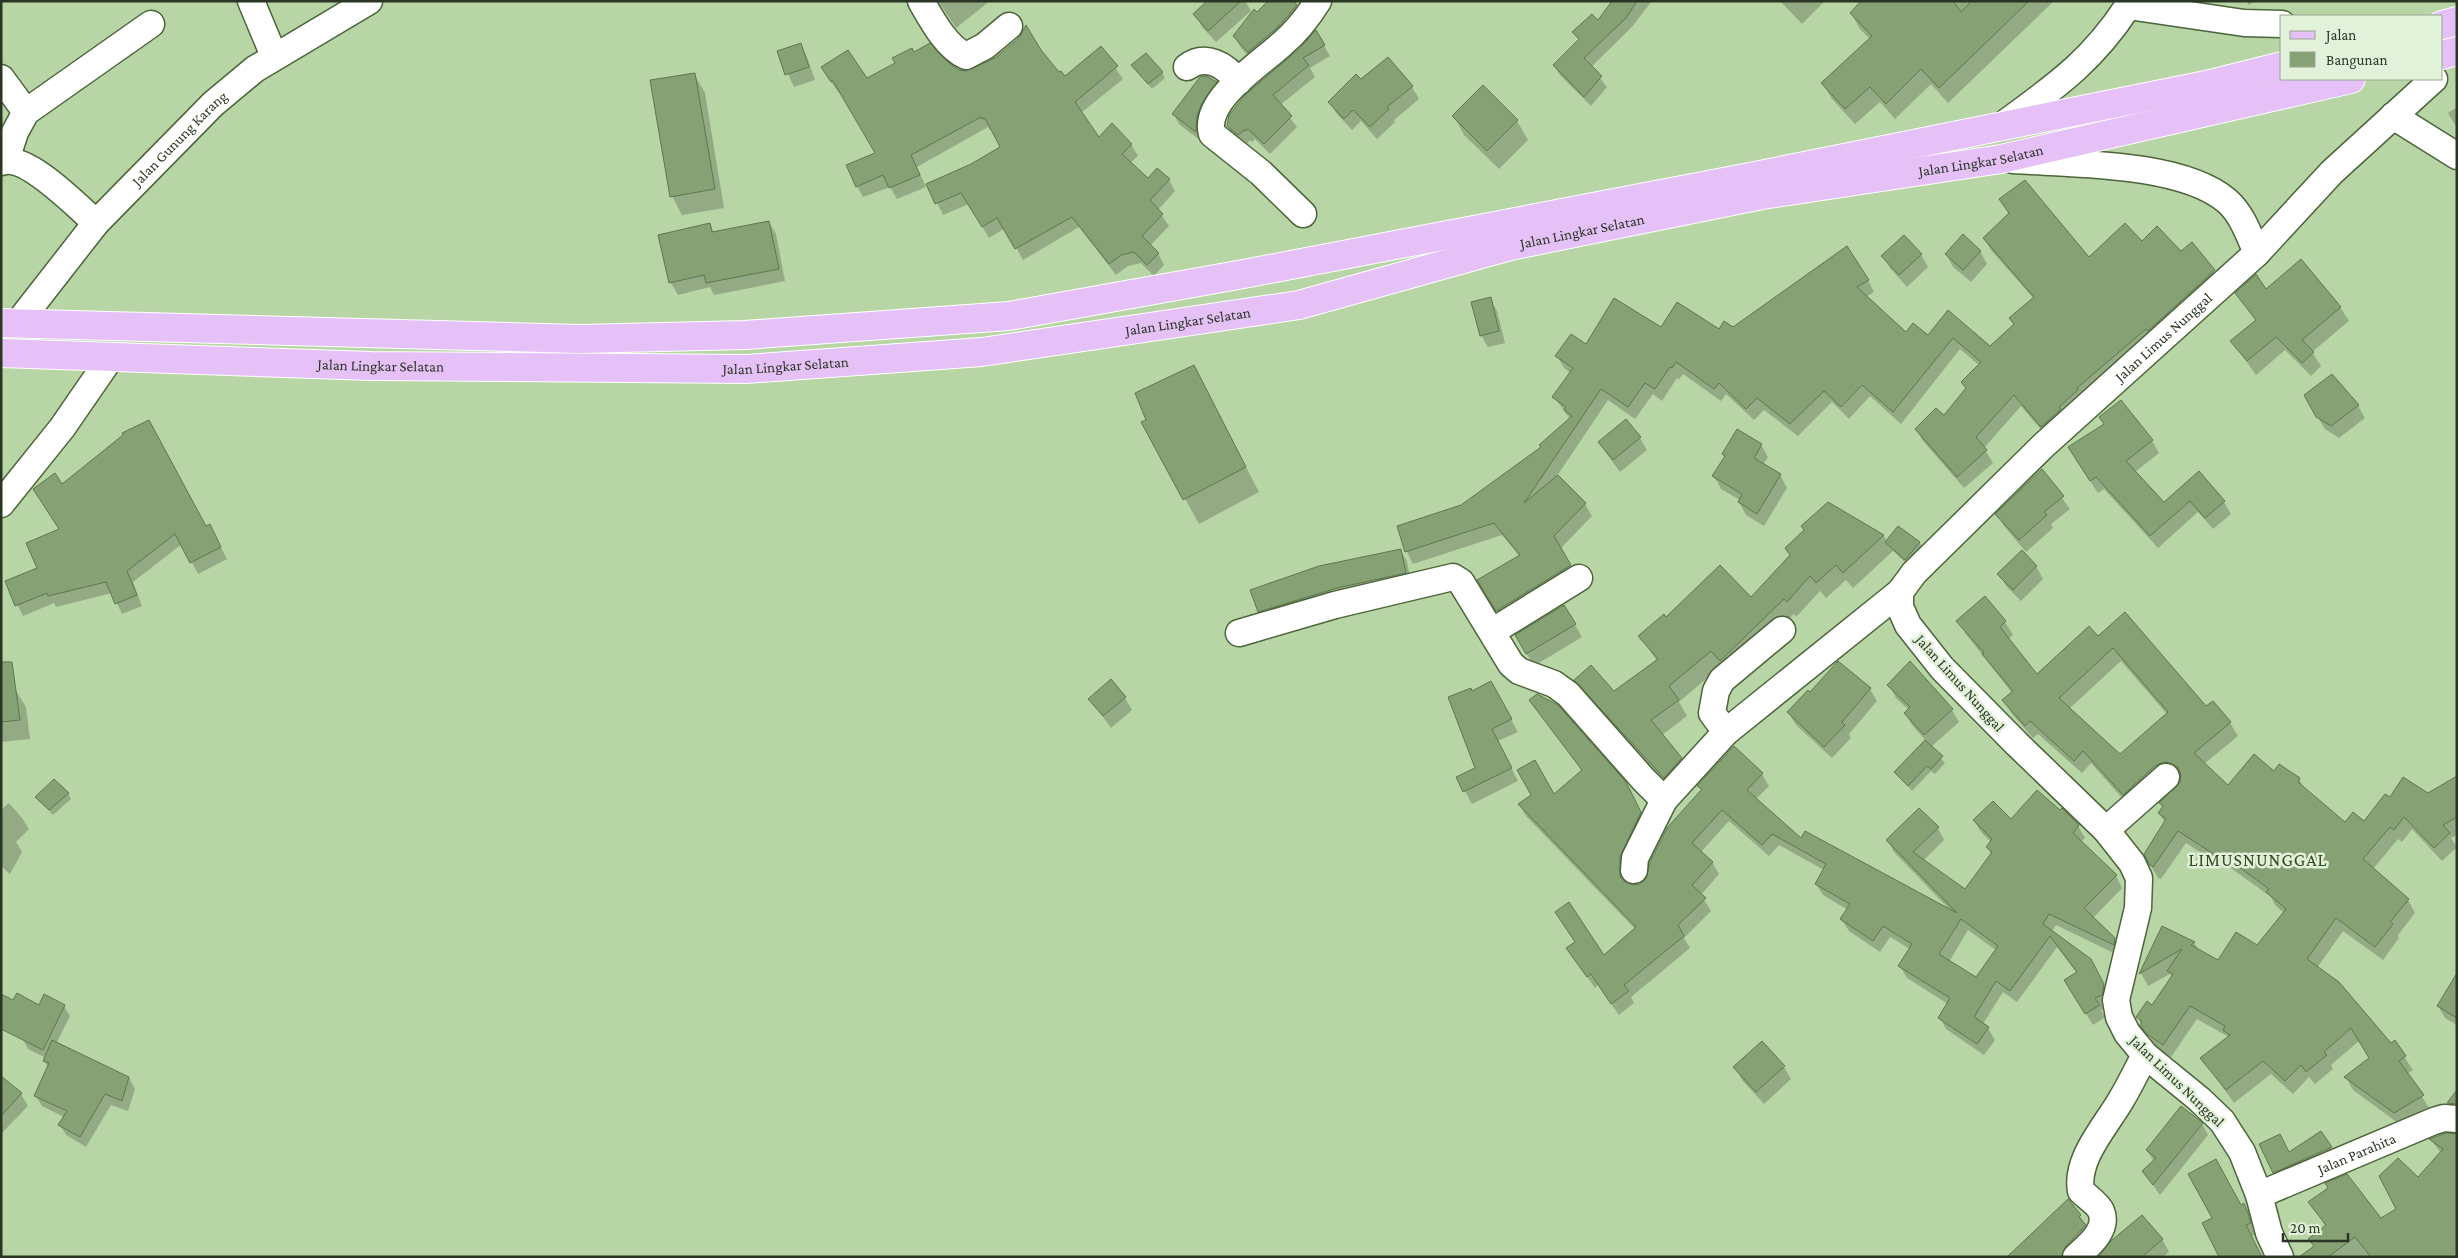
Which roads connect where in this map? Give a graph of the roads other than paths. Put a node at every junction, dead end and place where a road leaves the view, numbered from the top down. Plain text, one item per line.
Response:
1 (251, 1) edge
2 (369, 1) edge
3 (921, 1) edge
4 (1318, 1) edge
5 (2125, 4) edge
6 (2443, 21) edge
7 (2457, 21) edge
8 (151, 24) dead end
9 (2280, 24) edge
10 (2443, 25) edge
11 (1009, 26) dead end
12 (2457, 51) edge
13 (2443, 55) edge
14 (274, 56) junction
15 (2457, 56) edge
16 (2280, 66) edge
17 (1187, 67) dead end
18 (2443, 70) edge
19 (1, 78) edge
20 (2347, 80) edge
21 (2433, 80) edge
22 (1238, 82) junction
23 (26, 112) junction
24 (2393, 116) junction
25 (2000, 127) junction
26 (2457, 156) edge
27 (2001, 159) junction
28 (3, 161) edge
29 (1303, 214) dead end
30 (96, 222) junction
31 (2257, 253) junction
32 (10, 323) edge
33 (745, 335) junction
34 (1, 353) edge
35 (112, 357) junction
36 (746, 369) junction
37 (1, 504) edge
38 (1579, 578) dead end
39 (1900, 592) junction
40 (1782, 630) dead end
41 (1493, 631) junction
42 (1239, 633) dead end
43 (1726, 732) junction
44 (2166, 777) dead end
45 (1664, 800) junction
46 (2106, 830) junction
47 (1634, 870) dead end
48 (2145, 1054) junction
49 (2457, 1119) edge
50 (2259, 1195) junction
51 (2076, 1257) edge
52 (2280, 1257) edge

1 - 14 street
2 - 14 street, Jalan Gunung Karang
3 - 11 street
4 - 22 street
5 - 9 street
5 - 25 street
6 - 7 street
7 - 10 main road
8 - 23 street
12 - 13 main road
14 - 30 street, Jalan Gunung Karang
15 - 18 street
16 - 25 main road, Jalan Lingkar Selatan
17 - 22 street
19 - 23 street
20 - 27 main road, Jalan Lingkar Selatan
21 - 24 street, Jalan Limus Nunggal
22 - 29 street
23 - 28 street
24 - 26 street
24 - 31 street, Jalan Limus Nunggal
25 - 33 main road, Jalan Lingkar Selatan
27 - 31 street
27 - 36 main road, Jalan Lingkar Selatan
28 - 30 street
30 - 32 street, Jalan Gunung Karang
31 - 39 street, Jalan Limus Nunggal
32 - 33 main road, Jalan Lingkar Selatan
33 - 36 main road
34 - 35 main road, Jalan Lingkar Selatan
35 - 36 main road, Jalan Lingkar Selatan
35 - 37 street
38 - 41 street
39 - 43 street
39 - 46 street, Jalan Limus Nunggal
40 - 43 street
41 - 42 street
41 - 45 street
43 - 45 street
44 - 46 street
45 - 47 street
46 - 48 street, Jalan Limus Nunggal
48 - 50 street, Jalan Limus Nunggal
48 - 51 street
49 - 50 street, Jalan Parahita
50 - 52 street, Jalan Limus Nunggal

